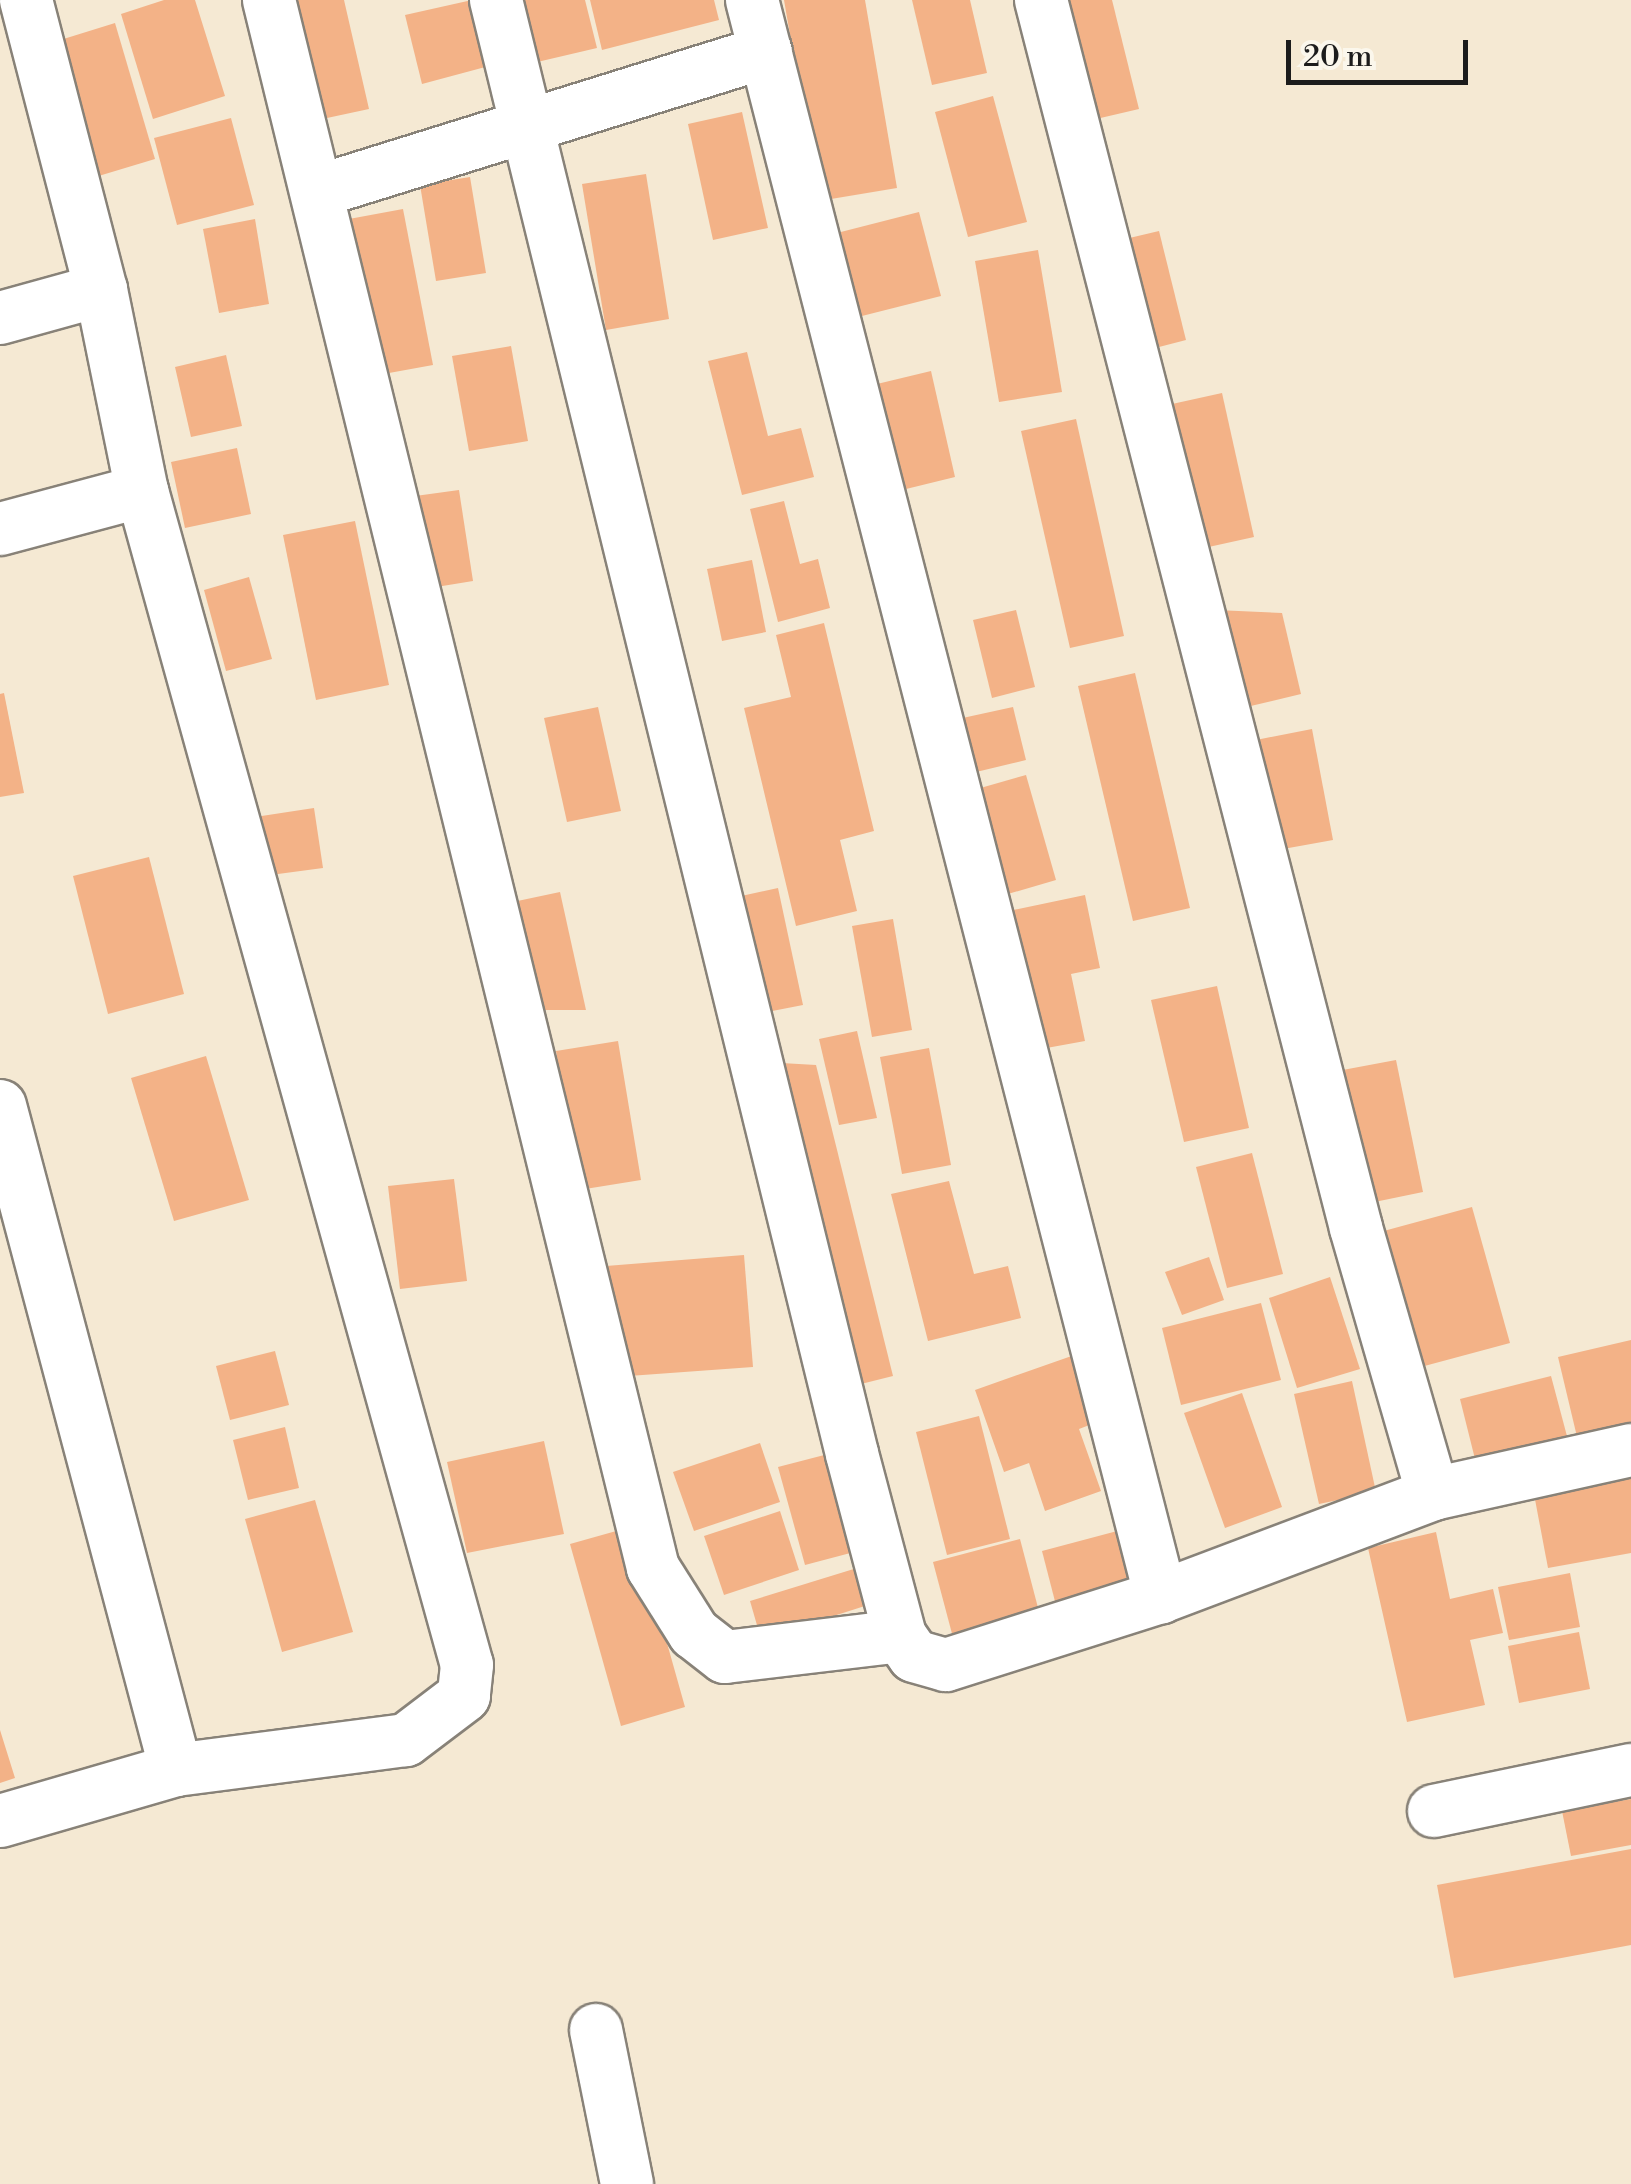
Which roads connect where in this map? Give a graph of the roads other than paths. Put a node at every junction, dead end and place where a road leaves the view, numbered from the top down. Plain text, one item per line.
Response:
1 (26, 0) edge
2 (269, 0) edge
3 (496, 0) edge
4 (752, 0) edge
5 (1041, 0) edge
6 (766, 52) junction
7 (530, 128) junction
8 (320, 192) junction
9 (101, 290) junction
10 (0, 318) edge
11 (142, 491) junction
12 (0, 529) edge
13 (0, 1106) edge
14 (1631, 1450) edge
15 (1433, 1494) junction
16 (1161, 1598) junction
17 (900, 1636) junction
18 (176, 1770) junction
19 (1631, 1770) edge
20 (1434, 1810) dead end
21 (0, 1821) edge
22 (596, 2030) dead end
23 (626, 2184) edge

1 - 9 street
2 - 8 street
3 - 7 street
4 - 6 street
5 - 15 street
6 - 7 street
6 - 16 street
7 - 8 street
7 - 17 street
8 - 17 street
9 - 10 street
9 - 11 street
11 - 12 street
11 - 18 street
13 - 18 street
14 - 15 street
15 - 16 street
16 - 17 street
18 - 21 street
19 - 20 street
22 - 23 street

